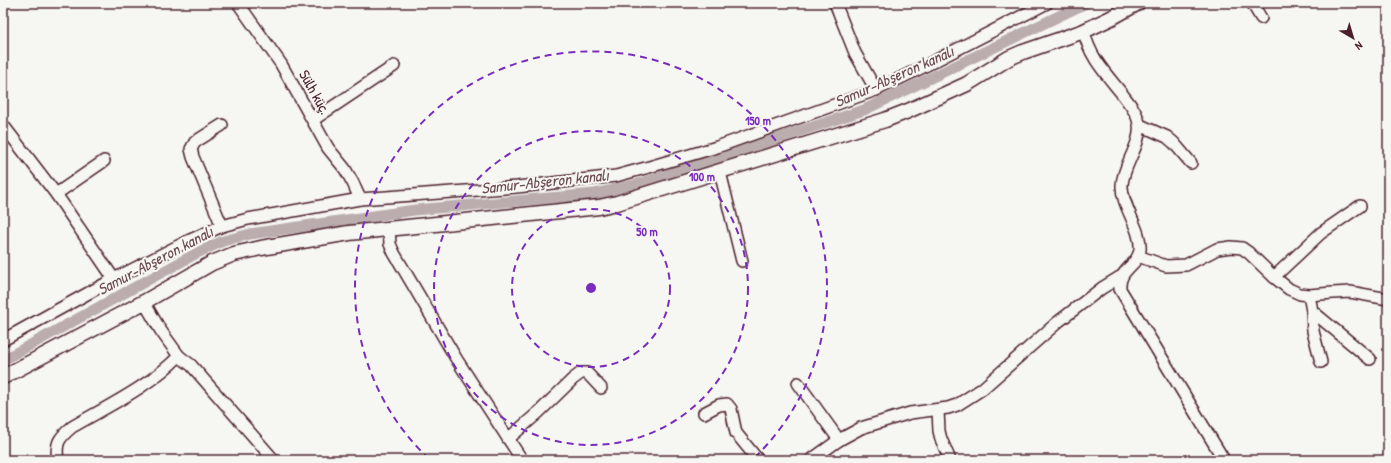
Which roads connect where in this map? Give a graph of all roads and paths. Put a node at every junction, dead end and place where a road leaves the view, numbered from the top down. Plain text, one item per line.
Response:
1 (238, 3) edge
2 (835, 3) edge
3 (1047, 3) edge
4 (1138, 3) edge
5 (1252, 3) edge
6 (1262, 18) dead end
7 (1084, 31) junction
8 (394, 66) dead end
9 (876, 90) junction
10 (314, 120) junction
11 (222, 124) dead end
12 (3, 125) edge
13 (1140, 125) junction
14 (104, 161) dead end
15 (1191, 163) dead end
16 (720, 172) junction
17 (56, 194) junction
18 (360, 199) junction
19 (1360, 206) dead end
20 (222, 226) junction
21 (389, 228) junction
22 (1138, 256) junction
23 (742, 260) dead end
24 (1120, 277) junction
25 (1274, 277) junction
26 (114, 279) junction
27 (1309, 295) junction
28 (1388, 299) edge
29 (144, 302) junction
30 (1312, 311) junction
31 (3, 340) edge
32 (179, 356) junction
33 (1370, 359) dead end
34 (1321, 362) dead end
35 (3, 377) edge
36 (798, 383) dead end
37 (601, 388) dead end
38 (938, 410) junction
39 (704, 412) dead end
40 (508, 439) junction
41 (839, 440) junction
42 (58, 460) edge
43 (274, 460) edge
44 (522, 460) edge
45 (758, 460) edge
46 (812, 460) edge
47 (950, 460) edge
48 (1224, 460) edge

1 - 10 street, Sülh küç.
2 - 9 street
3 - 9 street
4 - 7 street
5 - 6 street
7 - 13 street
7 - 16 street
8 - 10 street
9 - 18 street
10 - 18 street, Sülh küç.
11 - 20 street
12 - 17 street
13 - 15 street
13 - 22 street
14 - 17 street
16 - 21 street
16 - 23 street
17 - 26 street
18 - 20 street
19 - 25 street
20 - 26 street
21 - 29 street
21 - 40 street
22 - 24 street
22 - 25 street
24 - 38 street
24 - 48 street
25 - 27 street
26 - 31 street
27 - 28 street
27 - 30 street
29 - 32 street
29 - 35 street
30 - 33 street
30 - 34 street
32 - 42 street
32 - 43 street
36 - 41 street
37 - 40 street
38 - 41 street
38 - 47 street
39 - 45 street
40 - 44 street
41 - 46 street

